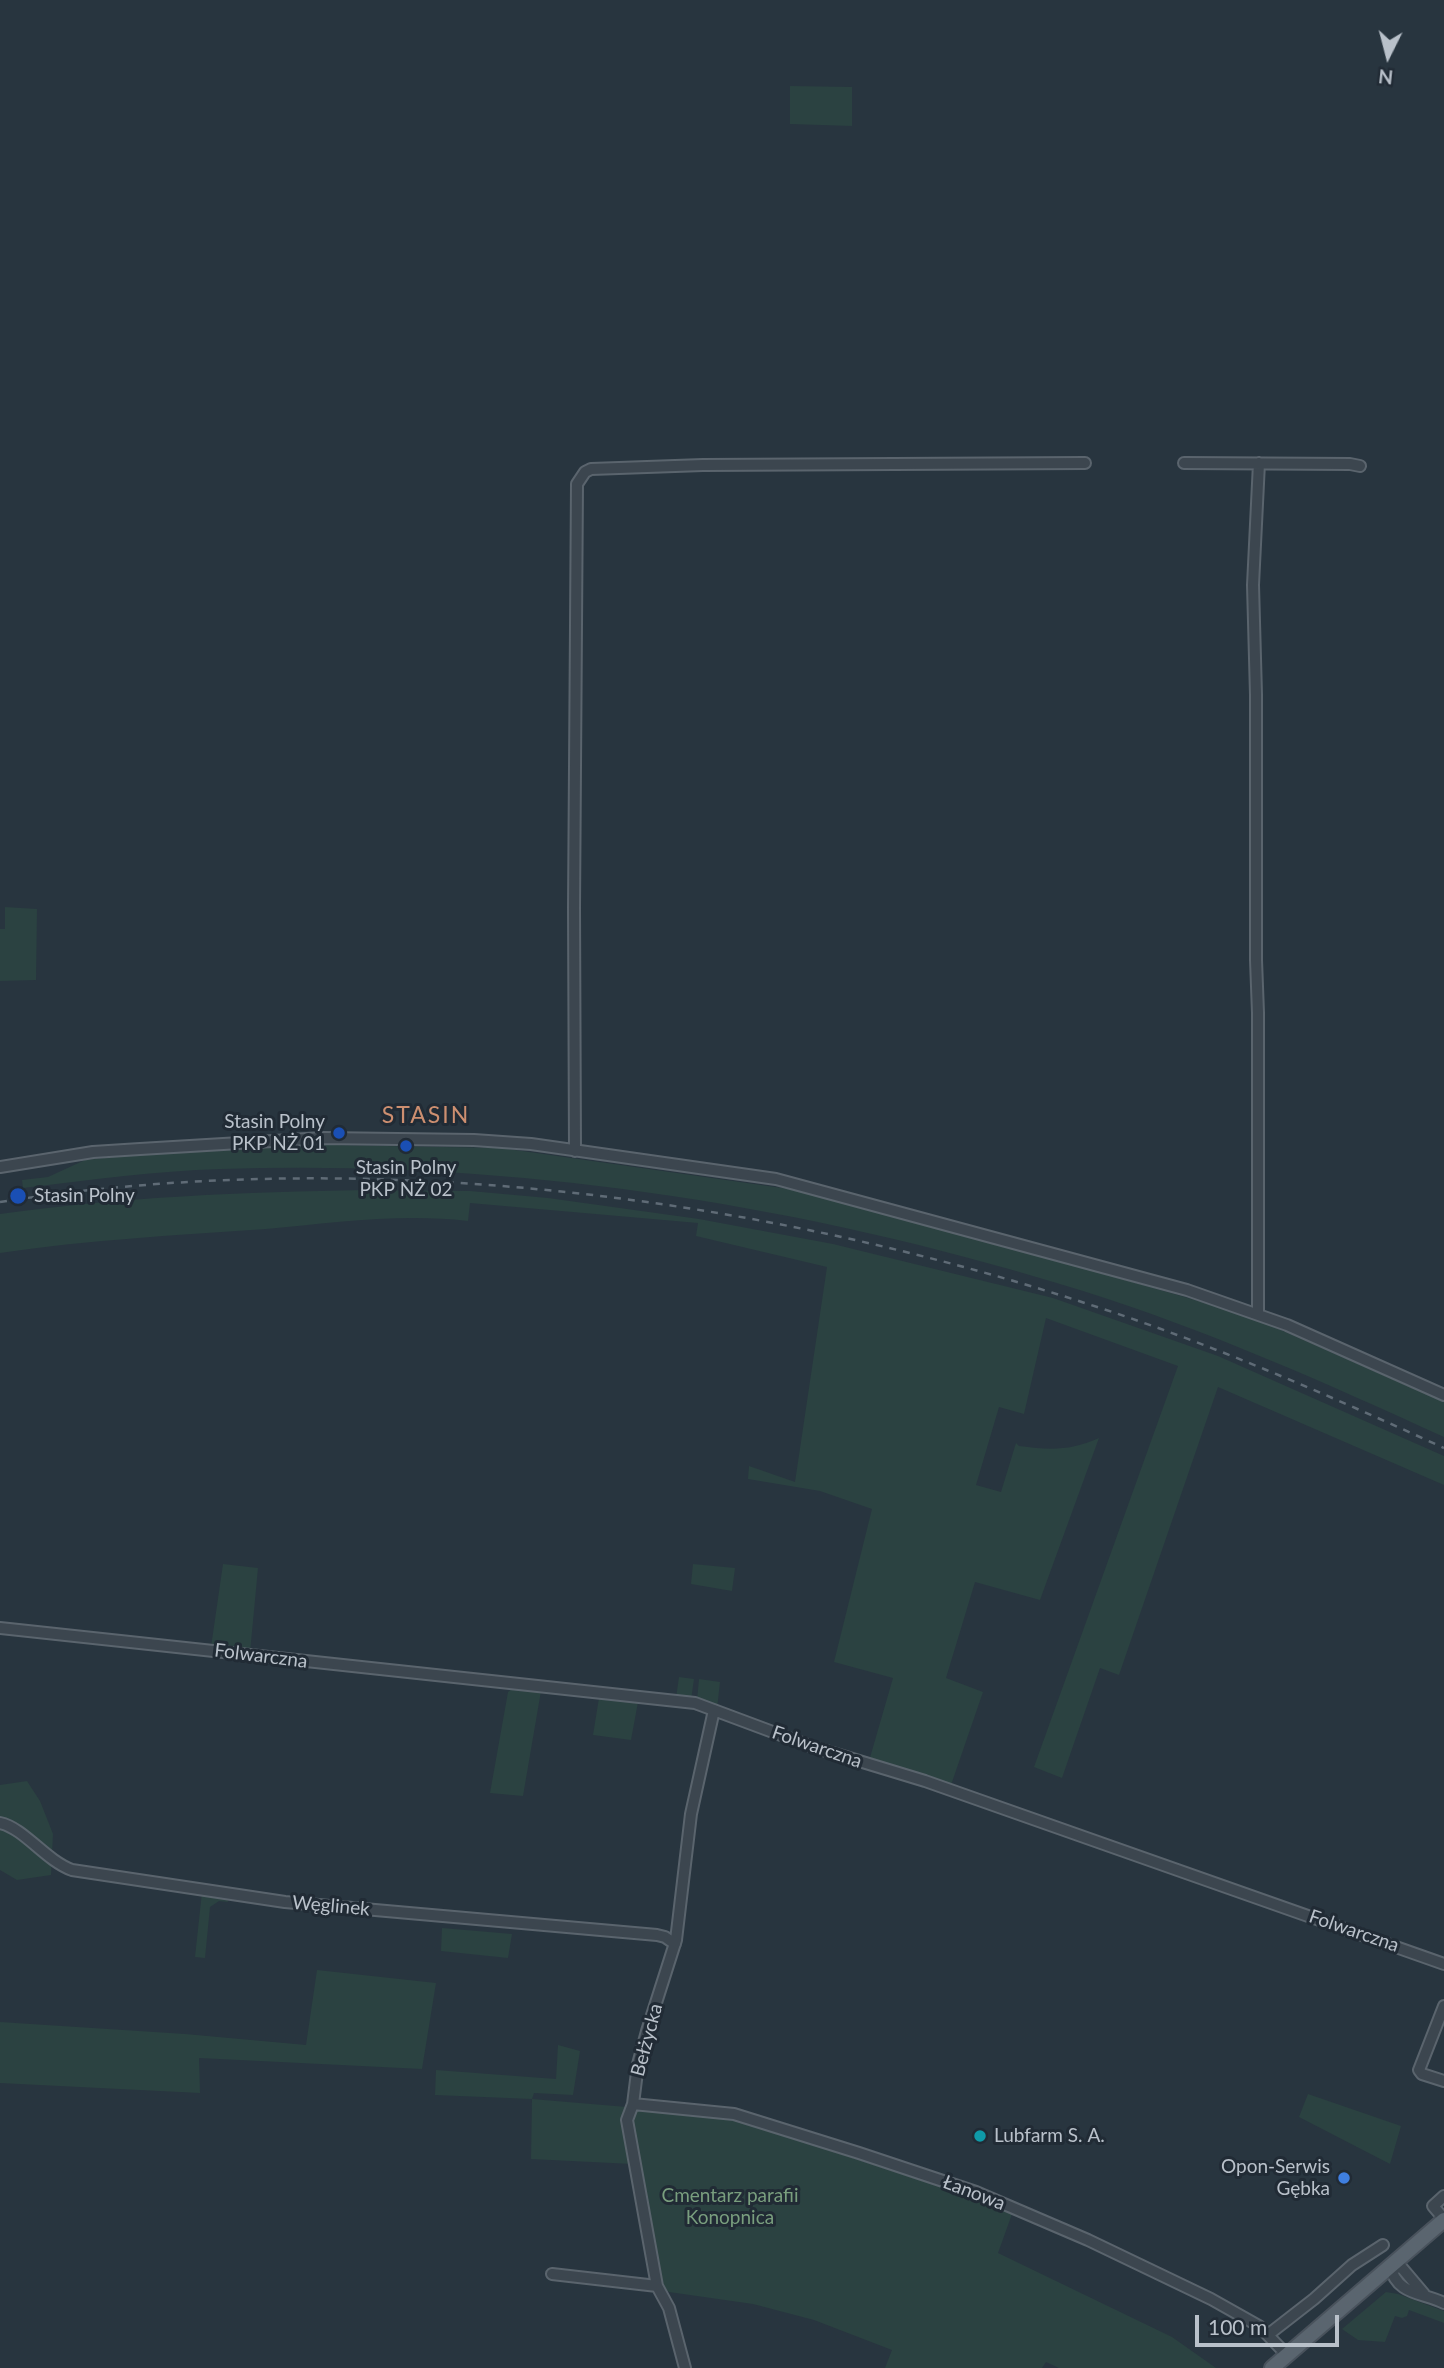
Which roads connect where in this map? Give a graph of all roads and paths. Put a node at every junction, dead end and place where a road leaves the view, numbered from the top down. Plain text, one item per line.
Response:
1 (1085, 463) dead end
2 (1184, 463) dead end
3 (1259, 463) junction
4 (1360, 466) dead end
5 (575, 1151) junction
6 (0, 1167) edge
7 (1258, 1313) junction
8 (1444, 1395) edge
9 (0, 1628) edge
10 (714, 1710) junction
11 (0, 1823) edge
12 (675, 1944) junction
13 (1444, 1964) edge
14 (1444, 2006) edge
15 (1444, 2081) edge
16 (633, 2104) junction
17 (1444, 2196) edge
18 (1444, 2220) edge
19 (1383, 2245) dead end
20 (1390, 2266) junction
21 (552, 2274) dead end
22 (657, 2286) junction
23 (1444, 2303) edge
24 (1269, 2334) junction
25 (1287, 2355) junction
26 (685, 2368) edge
27 (1272, 2368) edge

1 - 5 street
2 - 3 street
3 - 4 street
3 - 7 street
5 - 6 street
5 - 7 street
7 - 8 street
9 - 10 street, Folwarczna
10 - 12 street, Bełżycka
10 - 13 street, Folwarczna
11 - 12 street, Węglinek
12 - 16 street, Bełżycka
14 - 15 street
16 - 22 street, Bełżycka
16 - 24 street, Łanowa
17 - 18 street
18 - 20 main road
19 - 24 street
20 - 23 street
20 - 25 main road
21 - 22 street
22 - 26 street, Bełżycka
24 - 25 street, Łanowa
25 - 27 main road

